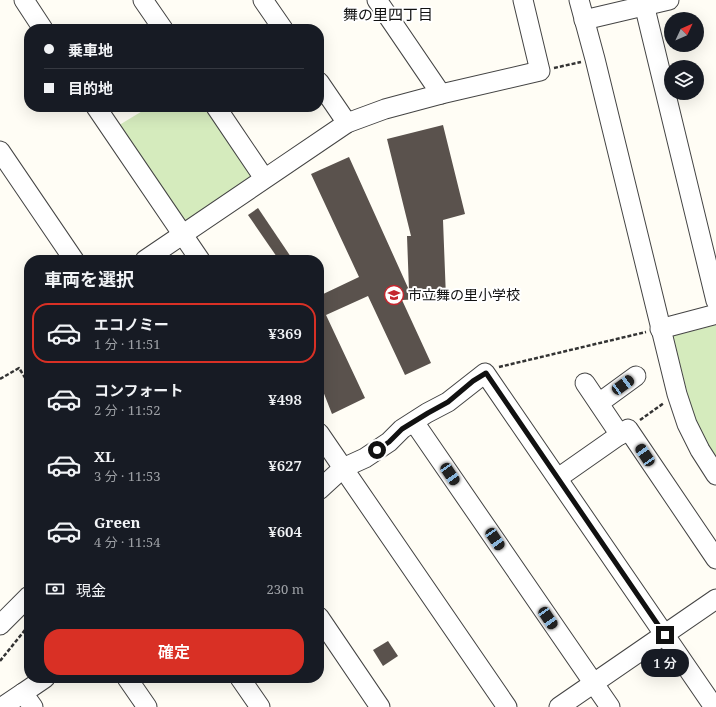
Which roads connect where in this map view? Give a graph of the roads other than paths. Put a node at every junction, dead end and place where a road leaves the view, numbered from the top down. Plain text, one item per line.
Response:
1 (24, 0) edge
2 (143, 0) edge
3 (263, 0) edge
4 (377, 0) edge
5 (523, 0) edge
6 (579, 0) edge
7 (669, 0) edge
8 (643, 3) edge
9 (584, 20) junction
10 (40, 24) edge
11 (160, 24) edge
12 (280, 24) edge
13 (324, 89) edge
14 (441, 94) junction
15 (99, 112) edge
16 (219, 112) edge
17 (347, 123) junction
18 (0, 151) edge
19 (264, 178) junction
20 (182, 234) junction
21 (71, 255) edge
22 (152, 255) edge
23 (197, 255) edge
24 (716, 301) edge
25 (716, 313) edge
26 (660, 329) junction
27 (636, 376) dead end
28 (585, 383) dead end
29 (599, 403) junction
30 (414, 422) junction
31 (624, 432) junction
32 (324, 440) edge
33 (343, 468) junction
34 (716, 474) edge
35 (558, 478) junction
36 (324, 485) edge
37 (716, 559) edge
38 (716, 599) edge
39 (24, 601) edge
40 (324, 624) edge
41 (0, 625) edge
42 (665, 635) junction
43 (41, 683) edge
44 (130, 683) edge
45 (243, 683) edge
46 (593, 683) junction
47 (28, 700) edge
48 (2, 707) edge
49 (147, 707) edge
50 (260, 707) edge
51 (380, 707) edge
52 (507, 707) edge
53 (559, 707) edge
54 (610, 707) edge
55 (714, 707) edge

1 - 10 street
2 - 11 street
3 - 12 street
4 - 14 street
5 - 14 street
6 - 9 street
7 - 8 street
8 - 9 street
8 - 24 street
9 - 26 street
13 - 17 street
14 - 17 street
15 - 20 street
16 - 19 street
17 - 19 street
18 - 21 street
19 - 20 street
20 - 22 street
20 - 23 street
25 - 26 street
26 - 34 street
27 - 29 street
28 - 29 street
29 - 31 street
30 - 33 street
30 - 35 street
30 - 46 street
31 - 35 street
31 - 37 street
32 - 33 street
33 - 36 street
33 - 52 street
35 - 42 street
38 - 42 street
39 - 41 street
40 - 51 street
42 - 46 street
42 - 55 street
43 - 47 street
44 - 49 street
45 - 50 street
46 - 53 street
46 - 54 street
47 - 48 street

